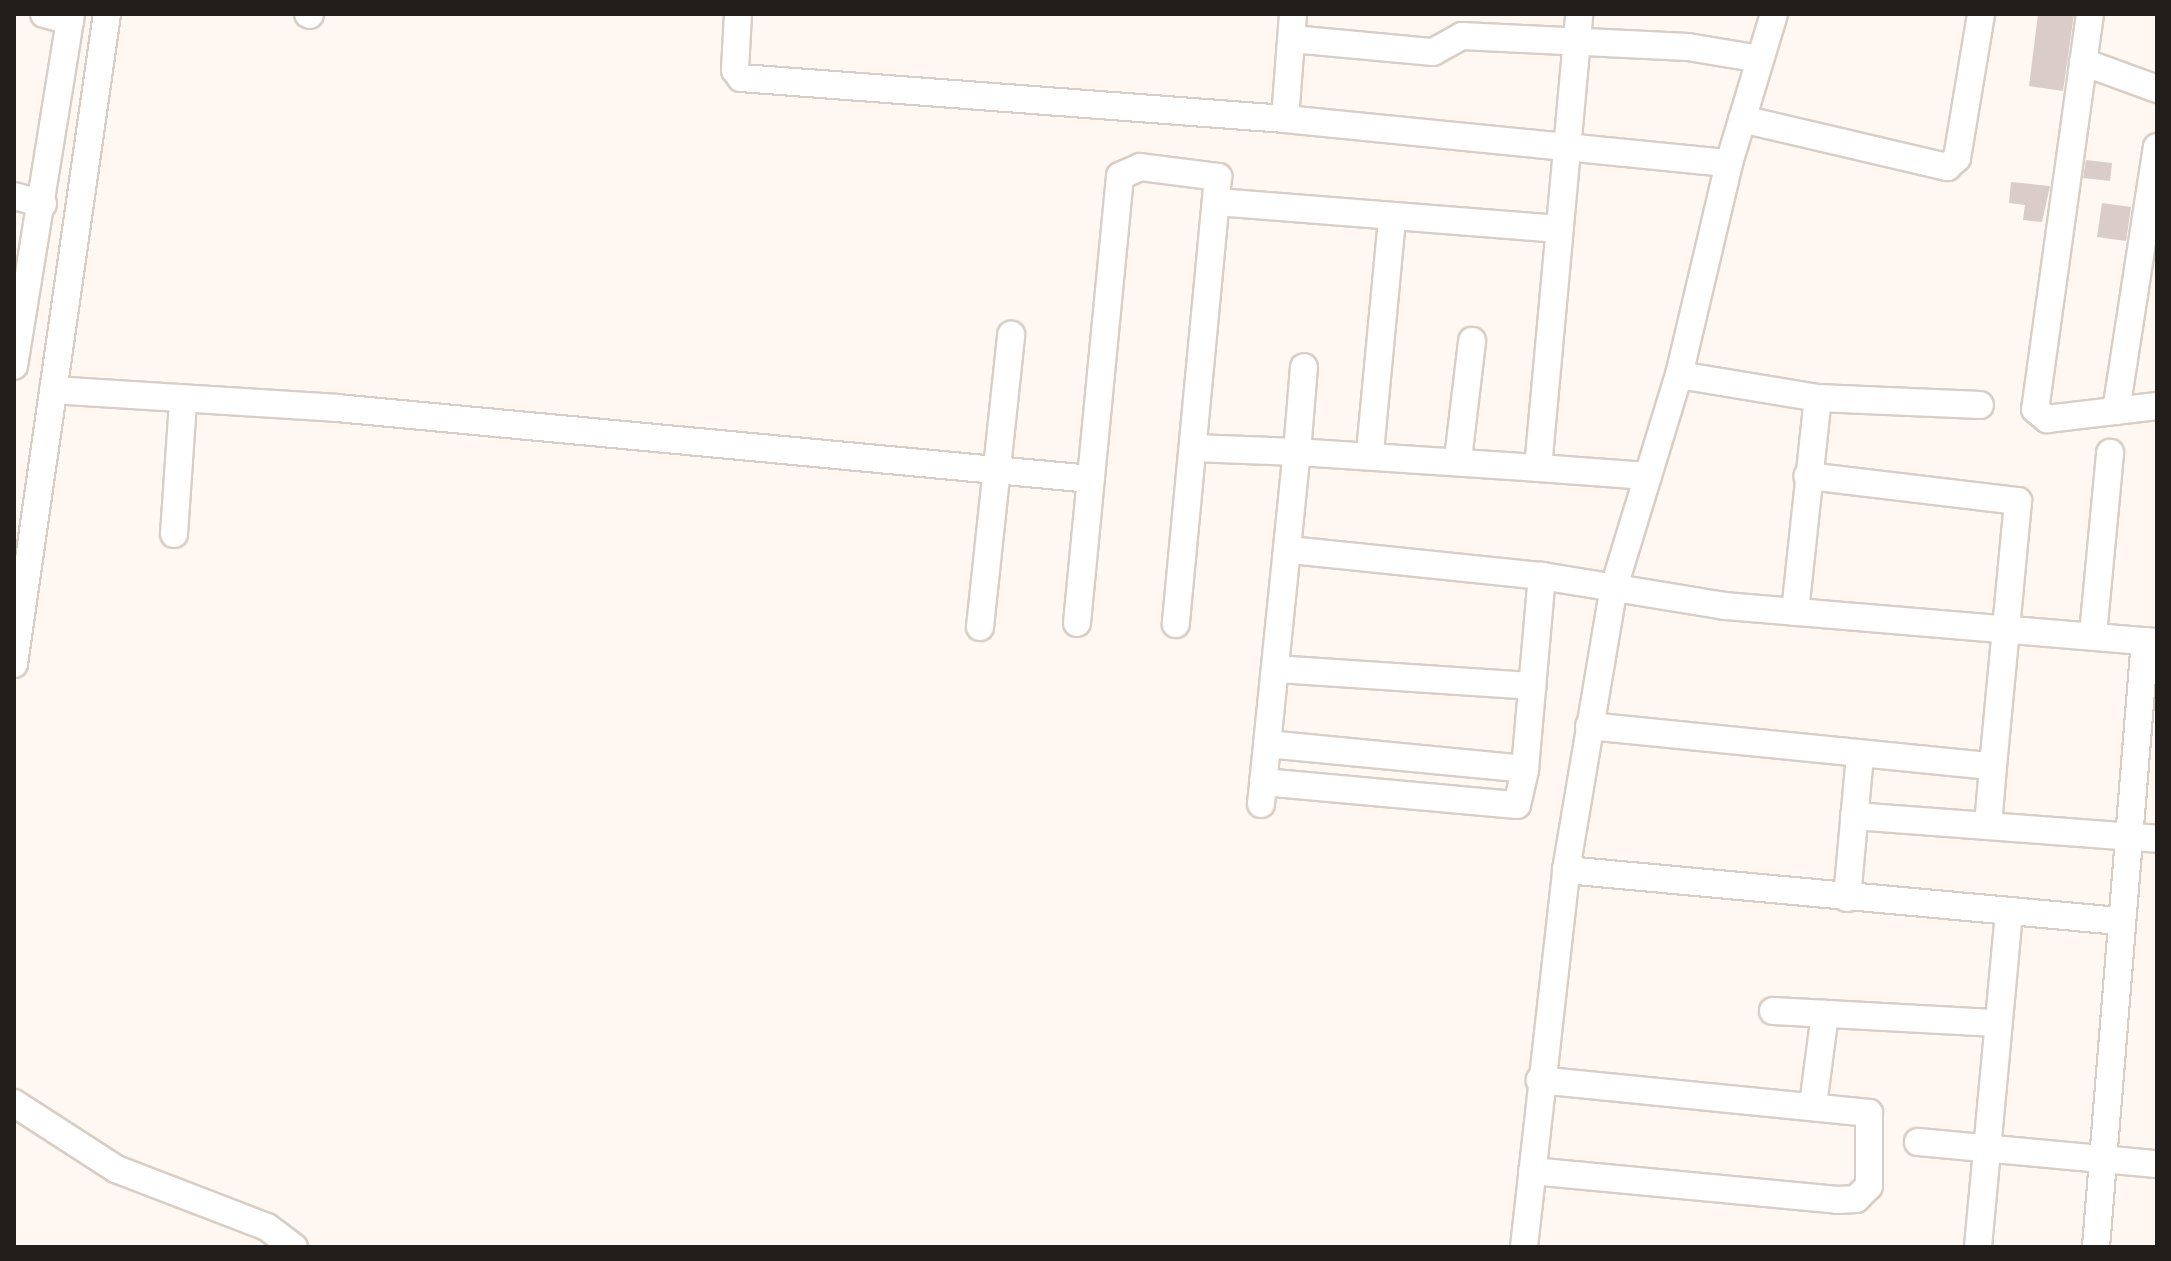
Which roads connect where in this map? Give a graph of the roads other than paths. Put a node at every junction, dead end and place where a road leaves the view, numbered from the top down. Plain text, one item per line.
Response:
1 (44, 14) edge
2 (107, 14) edge
3 (738, 14) edge
4 (1579, 14) edge
5 (1774, 14) edge
6 (1981, 14) edge
7 (2090, 14) edge
8 (71, 18) edge
9 (1293, 26) edge
10 (1448, 26) edge
11 (1574, 41) junction
12 (1760, 59) junction
13 (2083, 62) junction
14 (2157, 89) edge
15 (1285, 119) junction
16 (1742, 119) junction
17 (1567, 144) junction
18 (2157, 147) edge
19 (1729, 163) junction
20 (14, 196) edge
21 (1217, 202) junction
22 (43, 204) junction
23 (1392, 218) junction
24 (1559, 229) junction
25 (17, 326) edge
26 (1011, 335) dead end
27 (1472, 341) dead end
28 (14, 366) edge
29 (1304, 367) dead end
30 (1679, 375) junction
31 (53, 390) junction
32 (1818, 398) junction
33 (183, 402) junction
34 (1980, 405) dead end
35 (2157, 406) edge
36 (2116, 411) junction
37 (1193, 448) junction
38 (1297, 452) junction
39 (1370, 452) junction
40 (2110, 453) dead end
41 (1458, 459) junction
42 (1538, 468) junction
43 (996, 473) junction
44 (1648, 476) junction
45 (1807, 476) junction
46 (1091, 479) junction
47 (174, 534) dead end
48 (1290, 550) junction
49 (1542, 576) junction
50 (1614, 587) junction
51 (1795, 612) junction
52 (1077, 623) dead end
53 (1176, 624) dead end
54 (980, 627) dead end
55 (2010, 628) junction
56 (2093, 634) junction
57 (2151, 642) edge
58 (14, 664) edge
59 (1276, 669) junction
60 (1532, 686) junction
61 (1589, 726) junction
62 (1267, 744) junction
63 (1860, 755) junction
64 (1993, 766) junction
65 (1525, 769) junction
66 (1854, 816) junction
67 (1988, 826) junction
68 (2129, 837) junction
69 (2157, 839) edge
70 (1566, 870) junction
71 (1847, 898) junction
72 (2009, 913) junction
73 (2119, 921) junction
74 (1773, 1011) dead end
75 (1825, 1014) junction
76 (1998, 1023) junction
77 (1540, 1080) junction
78 (14, 1103) edge
79 (1813, 1105) junction
80 (1918, 1142) dead end
81 (1988, 1147) junction
82 (2103, 1157) junction
83 (2157, 1164) edge
84 (1532, 1171) junction
85 (294, 1247) edge
86 (1524, 1247) edge
87 (1978, 1247) edge
88 (2096, 1247) edge

1 - 8 street
2 - 31 street
3 - 15 street
4 - 11 street
5 - 12 street
6 - 16 street
7 - 13 street
8 - 22 street
9 - 10 street
9 - 15 street
10 - 11 street
11 - 12 street
11 - 17 street
12 - 16 street
13 - 14 street
13 - 36 street
15 - 17 street
16 - 19 street
17 - 19 street
17 - 24 street
18 - 36 street
19 - 30 street
20 - 22 street
21 - 23 street
21 - 37 street
21 - 46 street
22 - 25 street
23 - 24 street
23 - 39 street
24 - 42 street
25 - 28 street
26 - 43 street
27 - 41 street
29 - 38 street
30 - 32 street
30 - 44 street
31 - 33 street
31 - 58 street
32 - 34 street
32 - 45 street
33 - 43 street
33 - 47 street
35 - 36 street
37 - 38 street
37 - 53 street
38 - 39 street
38 - 48 street
39 - 41 street
40 - 56 street
41 - 42 street
42 - 44 street
43 - 46 street
43 - 54 street
44 - 50 street
45 - 51 street
45 - 55 street
46 - 52 street
48 - 49 street
48 - 59 street
49 - 50 street
49 - 60 street
50 - 51 street
50 - 61 street
51 - 55 street
55 - 56 street
55 - 64 street
56 - 57 street
57 - 68 street
59 - 60 street
59 - 62 street
60 - 65 street
61 - 63 street
61 - 70 street
62 - 65 street
62 - 65 street
63 - 64 street
63 - 66 street
64 - 67 street
66 - 67 street
66 - 71 street
67 - 68 street
68 - 69 street
68 - 73 street
70 - 71 street
70 - 77 street
71 - 72 street
72 - 73 street
72 - 76 street
73 - 82 street
74 - 75 street
75 - 76 street
75 - 79 street
76 - 81 street
77 - 79 street
77 - 84 street
78 - 85 street
79 - 84 street
80 - 81 street
81 - 82 street
81 - 87 street
82 - 83 street
82 - 88 street
84 - 86 street

